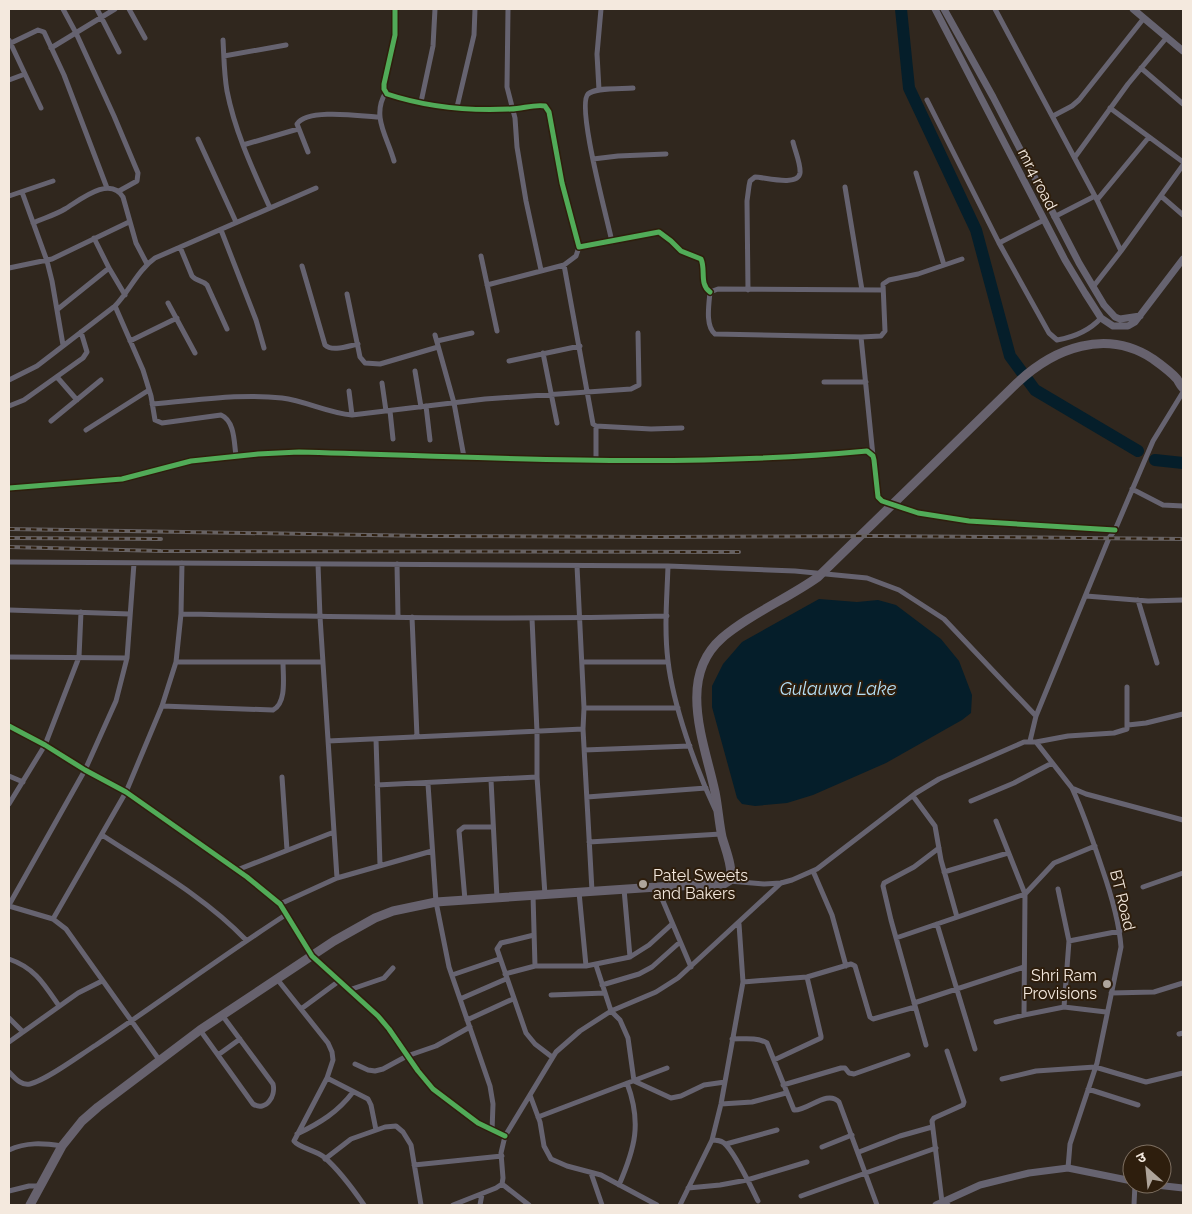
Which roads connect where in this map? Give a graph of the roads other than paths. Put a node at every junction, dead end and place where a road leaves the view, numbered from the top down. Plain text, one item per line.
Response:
1 (64, 9) edge
2 (97, 9) edge
3 (115, 9) edge
4 (129, 9) edge
5 (395, 9) edge
6 (435, 9) edge
7 (475, 9) edge
8 (508, 9) edge
9 (601, 9) edge
10 (935, 9) edge
11 (944, 9) edge
12 (995, 9) edge
13 (1133, 9) edge
14 (102, 17) junction
15 (1144, 18) junction
16 (76, 33) junction
17 (1167, 37) junction
18 (145, 38) dead end
19 (223, 40) dead end
20 (10, 42) edge
21 (286, 45) dead end
22 (51, 48) junction
23 (1183, 51) edge
24 (120, 52) dead end
25 (224, 56) junction
26 (1141, 68) junction
27 (25, 74) junction
28 (9, 80) edge
29 (634, 88) dead end
30 (600, 90) junction
31 (386, 92) junction
32 (927, 100) dead end
33 (421, 102) junction
34 (1183, 104) edge
35 (457, 107) junction
36 (41, 108) dead end
37 (1110, 108) junction
38 (512, 109) junction
39 (1053, 116) junction
40 (378, 117) junction
41 (298, 129) junction
42 (1149, 137) junction
43 (198, 139) dead end
44 (793, 142) dead end
45 (243, 145) junction
46 (308, 152) dead end
47 (666, 154) dead end
48 (1075, 157) junction
49 (593, 159) junction
50 (394, 161) dead end
51 (1183, 164) edge
52 (916, 173) dead end
53 (53, 181) dead end
54 (845, 186) dead end
55 (107, 188) junction
56 (316, 188) dead end
57 (119, 191) junction
58 (22, 192) junction
59 (9, 196) edge
60 (1161, 196) junction
61 (1096, 198) junction
62 (270, 208) junction
63 (1183, 215) edge
64 (1054, 217) junction
65 (1044, 220) junction
66 (129, 222) junction
67 (236, 222) junction
68 (33, 223) junction
69 (221, 230) junction
70 (94, 238) junction
71 (612, 242) junction
72 (999, 243) junction
73 (180, 247) junction
74 (579, 247) junction
75 (1121, 250) junction
76 (481, 256) dead end
77 (962, 259) dead end
78 (1183, 260) edge
79 (47, 261) junction
80 (147, 264) junction
81 (564, 265) junction
82 (944, 265) junction
83 (302, 266) dead end
84 (9, 268) edge
85 (109, 268) junction
86 (541, 270) junction
87 (487, 285) junction
88 (1093, 286) junction
89 (748, 290) junction
90 (862, 290) junction
91 (882, 290) junction
92 (710, 292) junction
93 (348, 294) dead end
94 (125, 295) junction
95 (168, 303) dead end
96 (115, 306) junction
97 (58, 309) junction
98 (1140, 316) junction
99 (177, 318) junction
100 (1101, 318) junction
101 (227, 329) dead end
102 (497, 331) dead end
103 (80, 332) junction
104 (472, 333) dead end
105 (638, 333) dead end
106 (861, 337) junction
107 (130, 341) junction
108 (437, 341) junction
109 (358, 344) junction
110 (63, 345) junction
111 (580, 346) junction
112 (264, 348) dead end
113 (195, 353) dead end
114 (544, 353) junction
115 (509, 361) dead end
116 (415, 371) dead end
117 (57, 377) junction
118 (1180, 379) edge
119 (9, 380) edge
120 (101, 380) dead end
121 (824, 382) dead end
122 (866, 382) junction
123 (382, 383) dead end
124 (1183, 388) edge
125 (149, 390) junction
126 (349, 391) dead end
127 (588, 392) junction
128 (1183, 392) edge
129 (552, 394) junction
130 (77, 400) junction
131 (1183, 400) edge
132 (454, 403) junction
133 (152, 404) junction
134 (1177, 404) junction
135 (9, 406) edge
136 (423, 406) junction
137 (388, 411) junction
138 (352, 415) junction
139 (51, 421) dead end
140 (557, 423) dead end
141 (596, 426) junction
142 (682, 428) dead end
143 (86, 430) dead end
144 (393, 439) dead end
145 (430, 440) dead end
146 (236, 456) junction
147 (873, 456) junction
148 (464, 457) junction
149 (596, 460) junction
150 (9, 488) edge
151 (1132, 489) junction
152 (1183, 506) edge
153 (1115, 530) junction
154 (9, 562) edge
155 (134, 563) junction
156 (182, 563) junction
157 (318, 564) junction
158 (397, 564) junction
159 (577, 566) junction
160 (668, 566) junction
161 (1086, 596) junction
162 (1138, 600) junction
163 (1181, 600) edge
164 (1183, 606) edge
165 (9, 610) edge
166 (80, 612) junction
167 (130, 614) junction
168 (181, 614) junction
169 (667, 616) junction
170 (320, 617) junction
171 (398, 617) junction
172 (412, 617) junction
173 (532, 618) junction
174 (580, 618) junction
175 (9, 657) edge
176 (79, 657) junction
177 (127, 658) junction
178 (176, 662) junction
179 (283, 662) junction
180 (323, 662) junction
181 (582, 662) junction
182 (668, 662) junction
183 (1157, 663) dead end
184 (1126, 687) dead end
185 (162, 706) junction
186 (584, 708) junction
187 (678, 708) junction
188 (1183, 714) edge
189 (1036, 716) junction
190 (9, 726) edge
191 (1128, 726) junction
192 (583, 729) junction
193 (537, 732) junction
194 (417, 737) junction
195 (376, 739) junction
196 (328, 741) junction
197 (1033, 742) junction
198 (44, 745) junction
199 (690, 746) junction
200 (584, 750) junction
201 (1052, 764) junction
202 (85, 770) junction
203 (9, 776) edge
204 (282, 777) dead end
205 (537, 777) junction
206 (491, 780) junction
207 (23, 782) junction
208 (428, 784) junction
209 (377, 785) junction
210 (706, 788) junction
211 (1072, 788) junction
212 (126, 792) junction
213 (587, 796) junction
214 (913, 796) junction
215 (971, 801) dead end
216 (9, 804) edge
217 (719, 816) junction
218 (1183, 820) edge
219 (996, 821) dead end
220 (493, 827) junction
221 (334, 832) junction
222 (722, 834) junction
223 (102, 835) junction
224 (589, 842) junction
225 (1095, 846) junction
226 (939, 848) junction
227 (287, 850) junction
228 (432, 851) junction
229 (1008, 853) junction
230 (380, 865) junction
231 (237, 870) junction
232 (813, 870) junction
233 (944, 872) junction
234 (1183, 873) edge
235 (337, 878) junction
236 (729, 881) junction
237 (782, 883) junction
238 (657, 887) junction
239 (1143, 887) dead end
240 (624, 889) junction
241 (1058, 889) dead end
242 (592, 891) junction
243 (579, 892) junction
244 (1025, 894) junction
245 (533, 895) junction
246 (545, 895) junction
247 (497, 898) junction
248 (465, 900) junction
249 (436, 902) junction
250 (280, 904) junction
251 (9, 906) edge
252 (287, 914) junction
253 (958, 917) junction
254 (54, 919) junction
255 (672, 924) junction
256 (739, 924) junction
257 (937, 924) junction
258 (1120, 931) junction
259 (534, 935) junction
260 (896, 938) junction
261 (246, 940) junction
262 (1069, 941) junction
263 (680, 942) junction
264 (312, 956) junction
265 (630, 957) junction
266 (9, 959) edge
267 (499, 959) junction
268 (596, 965) junction
269 (535, 966) junction
270 (586, 966) junction
271 (846, 966) junction
272 (691, 967) junction
273 (1024, 967) junction
274 (393, 968) dead end
275 (452, 975) junction
276 (505, 976) junction
277 (807, 976) junction
278 (277, 979) junction
279 (102, 981) junction
280 (339, 981) junction
281 (743, 982) junction
282 (1183, 983) edge
283 (602, 985) junction
284 (957, 989) junction
285 (349, 990) junction
286 (605, 993) junction
287 (1111, 993) junction
288 (551, 995) dead end
289 (513, 998) junction
290 (460, 999) junction
291 (915, 1005) junction
292 (59, 1006) junction
293 (1064, 1007) junction
294 (301, 1009) junction
295 (611, 1011) junction
296 (1106, 1012) junction
297 (222, 1015) junction
298 (1024, 1015) junction
299 (9, 1018) edge
300 (467, 1020) junction
301 (131, 1021) junction
302 (996, 1022) dead end
303 (470, 1027) junction
304 (200, 1030) junction
305 (23, 1032) junction
306 (240, 1039) junction
307 (732, 1039) junction
308 (9, 1042) edge
309 (926, 1045) dead end
310 (975, 1049) dead end
311 (947, 1051) dead end
312 (218, 1055) junction
313 (908, 1055) dead end
314 (408, 1056) junction
315 (552, 1057) junction
316 (774, 1060) junction
317 (160, 1061) junction
318 (355, 1064) dead end
319 (668, 1068) dead end
320 (1095, 1068) junction
321 (9, 1072) edge
322 (1183, 1073) edge
323 (327, 1078) junction
324 (1002, 1079) dead end
325 (634, 1081) junction
326 (725, 1082) junction
327 (627, 1083) junction
328 (783, 1085) junction
329 (1088, 1089) junction
330 (353, 1092) junction
331 (786, 1093) junction
332 (530, 1095) junction
333 (721, 1104) junction
334 (1138, 1105) dead end
335 (538, 1117) junction
336 (932, 1127) junction
337 (376, 1130) junction
338 (777, 1130) dead end
339 (492, 1131) junction
340 (296, 1134) junction
341 (852, 1135) junction
342 (505, 1136) junction
343 (712, 1140) junction
344 (726, 1144) junction
345 (62, 1146) junction
346 (822, 1147) dead end
347 (936, 1148) junction
348 (9, 1150) edge
349 (858, 1152) junction
350 (502, 1156) junction
351 (325, 1159) junction
352 (807, 1162) dead end
353 (414, 1165) junction
354 (1068, 1168) junction
355 (591, 1173) junction
356 (866, 1173) junction
357 (1122, 1179) edge
358 (748, 1180) junction
359 (502, 1184) junction
360 (40, 1186) junction
361 (619, 1186) junction
362 (688, 1188) junction
363 (9, 1191) edge
364 (482, 1194) junction
365 (801, 1196) dead end
366 (758, 1201) dead end
367 (942, 1204) edge
368 (30, 1205) edge
369 (364, 1205) edge
370 (421, 1205) edge
371 (453, 1205) edge
372 (480, 1205) edge
373 (529, 1205) edge
374 (602, 1205) edge
375 (657, 1205) edge
376 (680, 1205) edge
377 (878, 1205) edge

1 - 16 street
2 - 14 street
3 - 14 street
4 - 18 street
5 - 31 street
6 - 33 street
7 - 35 street
8 - 38 street
9 - 30 street
10 - 65 street, mr4 road
11 - 64 street, mr4 road
12 - 39 street
13 - 15 street
14 - 16 street
14 - 24 street
15 - 17 street
15 - 39 street
16 - 22 street
16 - 57 street
17 - 23 street
17 - 26 street
19 - 25 street
20 - 22 street
20 - 27 street
21 - 25 street
22 - 55 street
25 - 45 street
26 - 34 street
26 - 37 street
27 - 28 street
27 - 36 street
29 - 30 street
30 - 49 street
31 - 33 street
31 - 40 street
32 - 72 street
33 - 35 street
35 - 38 street
37 - 42 street
37 - 48 street
38 - 74 street
38 - 86 street
39 - 48 street
40 - 41 street
40 - 50 street
41 - 45 street
41 - 46 street
42 - 51 street
42 - 61 street
43 - 67 street
44 - 89 street
45 - 62 street
47 - 49 street
48 - 61 street
49 - 71 street
51 - 60 street
52 - 82 street
53 - 58 street
54 - 90 street
55 - 57 street
55 - 68 street
56 - 62 street
57 - 66 street
58 - 59 street
58 - 68 street
60 - 63 street
60 - 75 street
61 - 64 street
61 - 75 street
62 - 67 street
64 - 88 street, mr4 road
65 - 72 street
65 - 100 street, mr4 road
66 - 70 street
66 - 80 street
67 - 69 street
68 - 79 street
69 - 73 street
69 - 112 street
70 - 79 street
70 - 85 street
71 - 74 street
71 - 92 street
72 - 100 street
73 - 80 street
73 - 101 street
74 - 81 street
75 - 88 street
76 - 87 street
77 - 82 street
78 - 98 street
79 - 84 street
79 - 97 street
80 - 94 street
81 - 86 street
81 - 111 street
82 - 91 street
83 - 109 street
85 - 94 street
85 - 97 street
86 - 87 street
87 - 102 street
88 - 98 street, mr4 road
89 - 90 street
89 - 92 street
90 - 91 street
91 - 106 street
92 - 106 street
93 - 109 street
94 - 96 street
95 - 99 street
96 - 103 street
96 - 107 street
97 - 110 street
98 - 100 street
99 - 107 street
99 - 113 street
103 - 110 street
103 - 117 street
104 - 108 street
105 - 127 street
106 - 122 street
107 - 125 street
108 - 109 street
108 - 132 street
110 - 119 street
111 - 114 street
111 - 127 street
114 - 115 street
114 - 129 street
116 - 136 street
117 - 130 street
117 - 135 street
118 - 124 main road
118 - 217 main road
120 - 130 street
121 - 122 street
122 - 147 street
123 - 137 street
125 - 133 street
125 - 143 street
126 - 138 street
127 - 129 street
127 - 141 street
128 - 134 street
129 - 132 street
129 - 140 street
130 - 139 street
131 - 134 street
132 - 136 street
132 - 148 street
133 - 138 street
133 - 146 street
134 - 151 street
136 - 137 street
136 - 145 street
137 - 138 street
137 - 144 street
141 - 142 street
141 - 149 street
146 - 148 street
146 - 150 street
147 - 149 street
147 - 153 street
148 - 149 street
151 - 152 street
151 - 153 street
153 - 161 street
154 - 155 street
155 - 156 street
155 - 167 street
156 - 157 street
156 - 168 street
157 - 158 street
157 - 170 street
158 - 159 street
158 - 171 street
159 - 160 street
159 - 174 street
160 - 169 street
160 - 189 street
161 - 162 street
161 - 189 street
162 - 163 street
162 - 183 street
163 - 164 street
165 - 166 street
166 - 167 street
166 - 176 street
167 - 177 street
168 - 170 street
168 - 178 street
169 - 174 street
169 - 182 street
170 - 171 street
170 - 180 street
171 - 172 street
172 - 173 street
172 - 194 street
173 - 174 street
173 - 193 street
174 - 181 street
175 - 176 street
176 - 177 street
176 - 198 street
177 - 202 street
178 - 179 street
178 - 185 street
179 - 180 street
179 - 185 street
180 - 196 street
181 - 182 street
181 - 186 street
182 - 187 street
184 - 191 street
185 - 212 street
186 - 187 street
186 - 192 street
187 - 199 street
188 - 191 street
189 - 197 street
190 - 198 street
191 - 197 street
192 - 193 street
192 - 200 street
193 - 194 street
193 - 205 street
194 - 195 street
195 - 196 street
195 - 209 street
196 - 221 street
197 - 201 street
197 - 214 street
198 - 202 street
198 - 207 street
199 - 200 street
199 - 210 street
200 - 213 street
201 - 211 street
201 - 215 street
202 - 212 street
202 - 251 street
203 - 207 street
204 - 227 street
205 - 206 street
205 - 246 street
206 - 208 street
206 - 220 street
207 - 216 street
208 - 209 street
208 - 228 street
209 - 230 street
210 - 213 street
210 - 217 street
211 - 218 street
211 - 225 street, BT Road
212 - 223 street
212 - 231 street
213 - 224 street
214 - 226 street
214 - 232 street
217 - 222 main road
219 - 229 street
220 - 247 street
220 - 248 street
221 - 227 street
221 - 235 street
222 - 224 street
222 - 236 main road
223 - 254 street
223 - 261 street
224 - 242 street
225 - 244 street
225 - 258 street, BT Road
226 - 233 street
226 - 260 street
227 - 231 street
228 - 230 street
228 - 249 street
229 - 233 street
229 - 244 street
230 - 235 street
231 - 250 street
232 - 237 street
232 - 271 street
233 - 253 street
234 - 239 street
235 - 250 street
236 - 237 street
236 - 238 main road
237 - 256 street
238 - 240 main road
238 - 255 street
240 - 242 main road
240 - 265 street
241 - 262 street
242 - 243 main road
243 - 246 main road
243 - 270 street
244 - 253 street
244 - 273 street
245 - 246 main road
245 - 247 main road
245 - 259 street
247 - 248 main road
248 - 249 main road
249 - 264 main road
249 - 275 street
250 - 252 street
251 - 254 street
252 - 261 street
252 - 264 street
253 - 257 street
254 - 279 street
255 - 263 street
255 - 265 street
256 - 272 street
256 - 281 street
257 - 260 street
257 - 284 street
258 - 262 street
258 - 287 street, BT Road
259 - 267 street
259 - 269 street
260 - 291 street
261 - 301 street
262 - 293 street
263 - 272 street
263 - 283 street
264 - 278 main road
264 - 280 street
265 - 268 street
266 - 292 street
267 - 275 street
267 - 276 street
268 - 270 street
268 - 283 street
269 - 270 street
269 - 276 street
271 - 277 street
271 - 291 street
272 - 295 street
273 - 284 street
273 - 298 street
274 - 285 street
275 - 290 street
276 - 289 street
276 - 290 street
277 - 281 street
277 - 316 street
278 - 294 street
278 - 297 main road
279 - 292 street
279 - 301 street
280 - 285 street
280 - 294 street
281 - 307 street
282 - 287 street
283 - 286 street
284 - 291 street
284 - 310 street
285 - 314 street
286 - 288 street
286 - 295 street
287 - 296 street, BT Road
289 - 300 street
289 - 315 street
290 - 300 street
291 - 309 street
292 - 305 street
293 - 296 street
293 - 298 street
294 - 323 street
295 - 315 street
295 - 325 street
296 - 320 street, BT Road
297 - 304 main road
297 - 306 street
298 - 302 street
299 - 305 street
300 - 303 street
301 - 317 street
301 - 321 street
303 - 314 street
303 - 339 street
304 - 312 street
304 - 317 main road
305 - 308 street
306 - 312 street
306 - 312 street
307 - 316 street
307 - 326 street
311 - 336 street
313 - 328 street
314 - 318 street
314 - 339 street
315 - 332 street
316 - 328 street
317 - 345 main road
319 - 325 street
320 - 322 street
320 - 324 street
320 - 329 street, BT Road
323 - 330 street
323 - 340 street
325 - 326 street
325 - 327 street
326 - 333 street
327 - 335 street
327 - 361 street
328 - 331 street
329 - 334 street
329 - 354 street, BT Road
330 - 337 street
330 - 340 street
331 - 333 street
331 - 341 street
332 - 335 street
332 - 342 street
333 - 343 street
335 - 355 street
336 - 347 street
336 - 349 street
337 - 351 street
337 - 353 street
338 - 344 street
339 - 342 street
340 - 351 street
341 - 346 street
341 - 349 street
342 - 350 street
343 - 344 street
343 - 362 street
344 - 358 street
345 - 348 street
345 - 360 main road
347 - 356 street
347 - 367 street
349 - 356 street
350 - 353 street
350 - 359 street
351 - 369 street
352 - 358 street
353 - 370 street
354 - 357 street
354 - 367 street
355 - 361 street
355 - 374 street
356 - 365 street
356 - 377 street
358 - 362 street
358 - 366 street
359 - 364 street
359 - 373 street
360 - 363 street
360 - 368 main road
361 - 375 street
362 - 376 street
364 - 371 street
364 - 372 street

